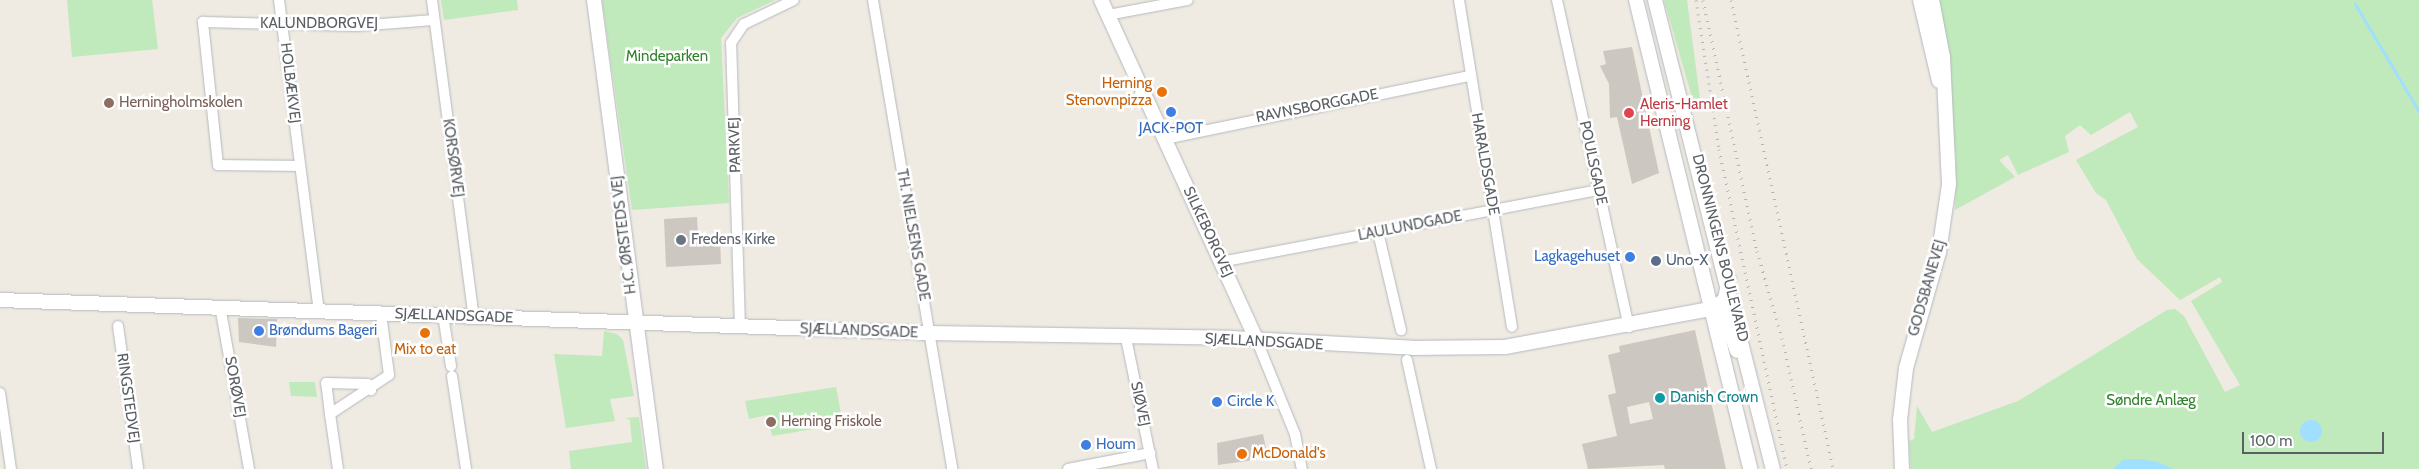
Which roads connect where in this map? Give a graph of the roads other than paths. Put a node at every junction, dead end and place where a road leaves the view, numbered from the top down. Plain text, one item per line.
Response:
1 (279, 0) edge
2 (432, 0) edge
3 (594, 0) edge
4 (794, 0) edge
5 (873, 0) edge
6 (1101, 0) edge
7 (1188, 0) edge
8 (1459, 0) edge
9 (1557, 0) edge
10 (1636, 0) edge
11 (1655, 0) edge
12 (1920, 0) edge
13 (1932, 0) edge
14 (1108, 15) junction
15 (434, 20) junction
16 (282, 24) junction
17 (1470, 76) junction
18 (1946, 106) junction
19 (1165, 139) junction
20 (300, 166) junction
21 (1599, 190) junction
22 (1493, 210) junction
23 (1378, 232) junction
24 (1221, 262) junction
25 (1729, 279) junction
26 (0, 300) edge
27 (220, 306) junction
28 (1715, 308) junction
29 (319, 311) junction
30 (381, 313) junction
31 (443, 315) junction
32 (474, 317) junction
33 (634, 322) junction
34 (118, 326) dead end
35 (740, 327) junction
36 (1512, 327) dead end
37 (1629, 327) junction
38 (1401, 330) dead end
39 (929, 333) junction
40 (1126, 338) junction
41 (1257, 341) junction
42 (1407, 360) dead end
43 (371, 390) junction
44 (0, 393) edge
45 (1758, 404) junction
46 (330, 414) junction
47 (1150, 453) junction
48 (11, 469) edge
49 (138, 469) edge
50 (249, 469) edge
51 (338, 469) edge
52 (466, 469) edge
53 (656, 469) edge
54 (952, 469) edge
55 (1068, 469) edge
56 (1153, 469) edge
57 (1302, 469) edge
58 (1431, 469) edge
59 (1750, 469) edge
60 (1773, 469) edge
61 (1902, 469) edge

1 - 16 street, HOLBÆKVEJ
2 - 15 street, KORSØRVEJ
3 - 33 street, H.C. ØRSTEDS VEJ
4 - 35 street, PARKVEJ
5 - 39 street, TH. NIELSENS GADE
6 - 14 street, SILKEBORGVEJ
7 - 14 street
8 - 17 street, HARALDSGADE
9 - 21 street, POULSGADE
10 - 28 street, DRONNINGENS BOULEVARD
11 - 25 street, DRONNINGENS BOULEVARD
12 - 18 street, GODSBANEVEJ
13 - 18 street, GODSBANEVEJ
14 - 19 street, SILKEBORGVEJ
15 - 16 street, KALUNDBORGVEJ
15 - 32 street, KORSØRVEJ
16 - 20 street, HOLBÆKVEJ
16 - 20 street, KALUNDBORGVEJ
17 - 19 street, RAVNSBORGGADE
17 - 22 street, HARALDSGADE
18 - 61 street, GODSBANEVEJ
19 - 24 street, SILKEBORGVEJ
20 - 29 street, HOLBÆKVEJ
21 - 22 street, LAULUNDGADE
21 - 37 street, POULSGADE
22 - 23 street, LAULUNDGADE
22 - 36 street, HARALDSGADE
23 - 24 street, LAULUNDGADE
23 - 38 street
24 - 41 street, SILKEBORGVEJ
25 - 28 street
25 - 45 street, DRONNINGENS BOULEVARD
26 - 27 street, SJÆLLANDSGADE
27 - 29 street, SJÆLLANDSGADE
27 - 50 street, SORØVEJ
28 - 37 street, SJÆLLANDSGADE
28 - 45 street
28 - 59 street, DRONNINGENS BOULEVARD
29 - 30 street, SJÆLLANDSGADE
30 - 31 street, SJÆLLANDSGADE
30 - 43 street
31 - 32 street, SJÆLLANDSGADE
31 - 52 street
32 - 33 street, SJÆLLANDSGADE
33 - 35 street, SJÆLLANDSGADE
33 - 53 street, H.C. ØRSTEDS VEJ
34 - 49 street, RINGSTEDVEJ
35 - 39 street, SJÆLLANDSGADE
37 - 41 street, SJÆLLANDSGADE
39 - 40 street, SJÆLLANDSGADE
39 - 54 street, TH. NIELSENS GADE
40 - 41 street, SJÆLLANDSGADE
40 - 47 street, SIØVEJ
41 - 57 street, SILKEBORGVEJ
42 - 58 street
43 - 46 street
43 - 46 street
44 - 48 street
45 - 60 street, DRONNINGENS BOULEVARD
46 - 51 street
47 - 55 street
47 - 56 street, SIØVEJ

